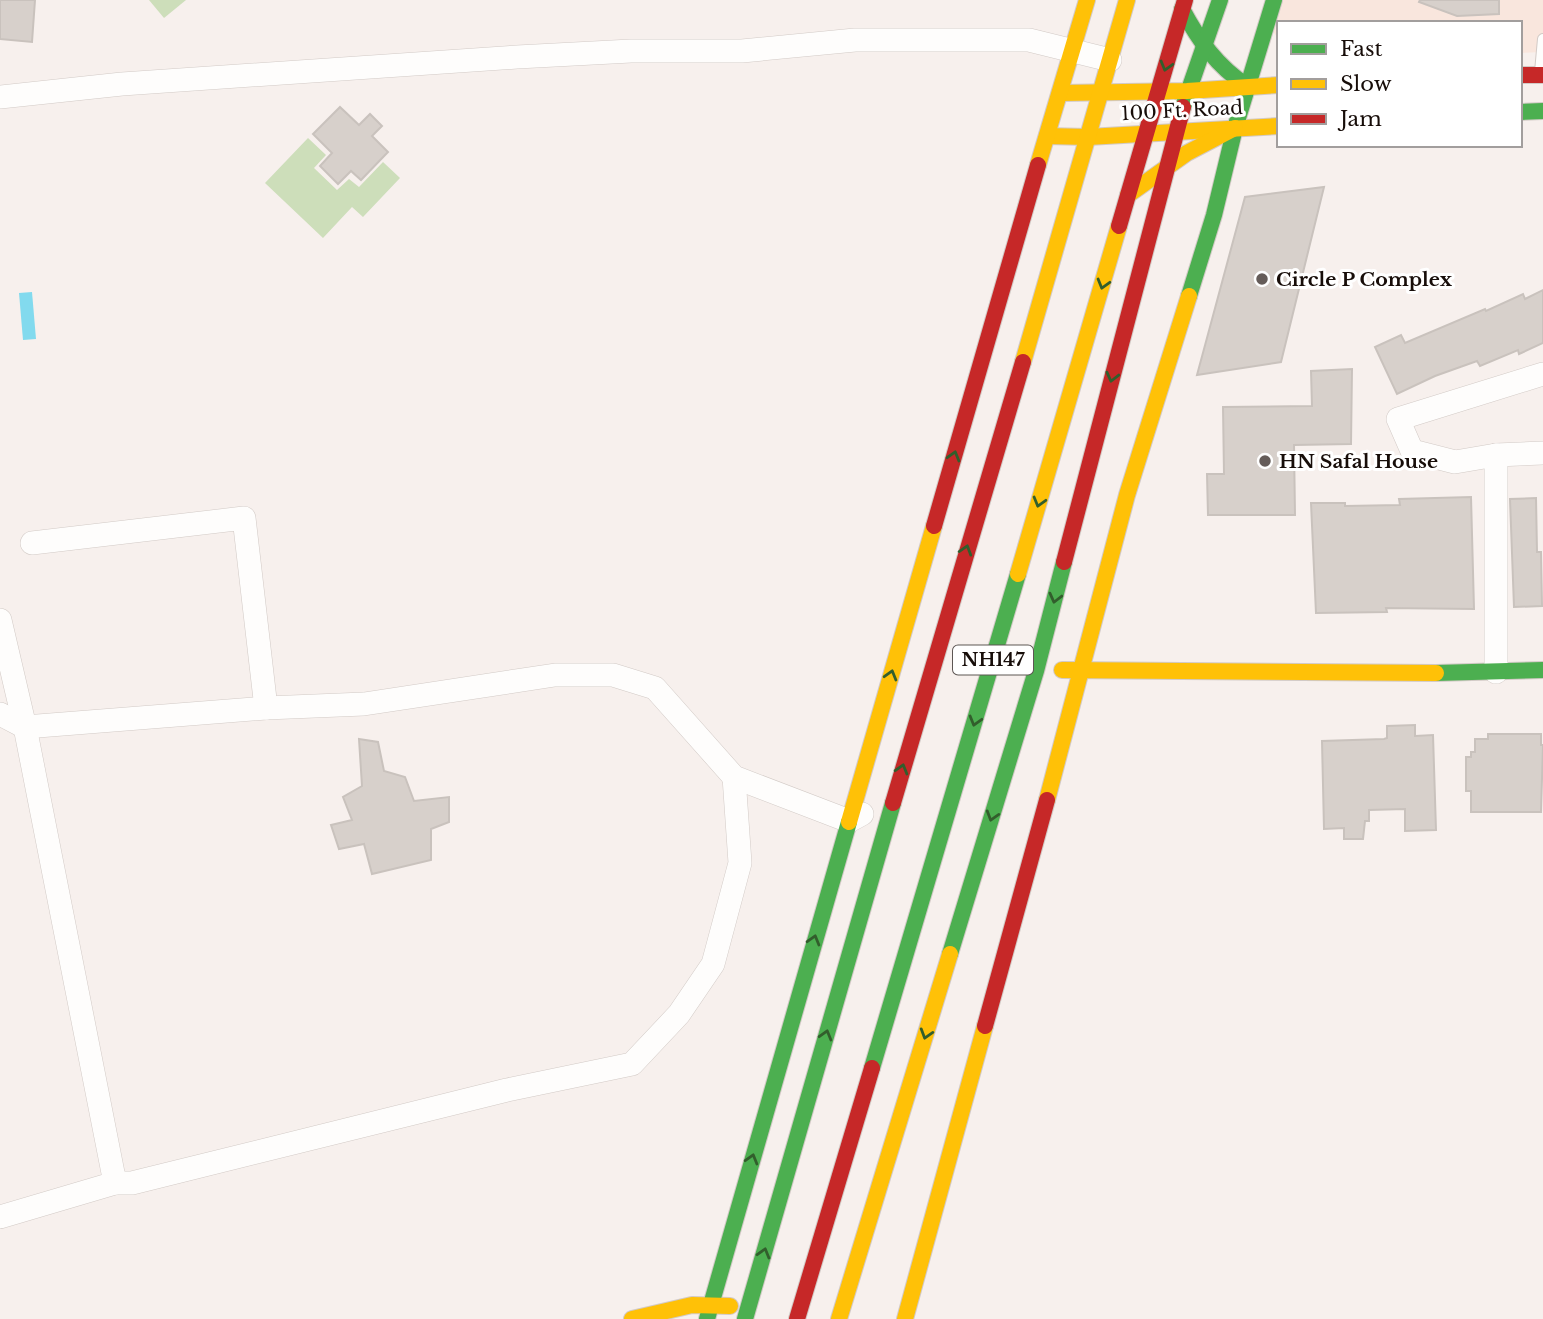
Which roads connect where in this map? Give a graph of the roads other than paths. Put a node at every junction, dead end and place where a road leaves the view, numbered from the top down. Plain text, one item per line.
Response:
1 (1087, 0) edge
2 (1127, 0) edge
3 (1220, 0) edge
4 (1274, 0) edge
5 (1184, 4) edge
6 (1543, 38) edge
7 (1202, 46) junction
8 (1073, 50) junction
9 (1110, 60) junction
10 (1522, 75) edge
11 (1542, 75) edge
12 (1277, 85) edge
13 (1247, 86) junction
14 (1159, 91) junction
15 (1187, 91) junction
16 (1061, 93) junction
17 (1100, 94) junction
18 (0, 97) edge
19 (1543, 111) edge
20 (1522, 112) edge
21 (1277, 126) edge
22 (1235, 128) junction
23 (1176, 131) junction
24 (1146, 133) junction
25 (1047, 136) junction
26 (1088, 137) junction
27 (1166, 169) junction
28 (1128, 195) junction
29 (1015, 318) junction
30 (1543, 374) edge
31 (1543, 453) edge
32 (1496, 455) junction
33 (32, 543) dead end
34 (0, 620) edge
35 (1083, 668) junction
36 (1543, 670) edge
37 (1036, 671) junction
38 (1496, 672) junction
39 (266, 708) junction
40 (0, 714) edge
41 (25, 727) junction
42 (734, 777) junction
43 (894, 799) junction
44 (849, 821) junction
45 (115, 1183) junction
46 (0, 1217) edge
47 (712, 1303) junction
48 (751, 1316) edge
49 (632, 1319) edge
50 (707, 1319) edge
51 (797, 1319) edge
52 (839, 1319) edge
53 (905, 1319) edge

1 - 8 main road
2 - 9 main road, NH147
3 - 7 main road
4 - 13 main road
5 - 7 main road
5 -> 14 main road, NH147
6 - 11 lane
7 - 13 main road
7 - 15 main road
8 - 9 street
8 - 16 main road
8 - 18 street
9 - 17 main road, NH147
10 - 11 main road
12 - 13 main road, 100 Ft. Road
13 - 15 main road, 100 Ft. Road
13 - 22 main road
14 - 15 main road, 100 Ft. Road
14 - 17 main road, 100 Ft. Road
14 - 24 main road, NH147
15 - 23 main road
16 - 17 main road, 100 Ft. Road
16 - 25 main road
17 - 26 main road, NH147
19 - 20 main road
21 - 22 main road, 100 Ft. Road
22 - 23 main road, 100 Ft. Road
22 - 27 main road
22 - 35 main road
23 - 24 main road, 100 Ft. Road
23 - 27 main road
24 - 26 main road, 100 Ft. Road
24 - 28 main road, NH147
25 - 26 main road, 100 Ft. Road
25 - 29 main road
26 - 29 main road, NH147
27 - 28 main road
27 -> 37 main road
28 -> 51 main road, NH147
43 -> 29 main road, NH147
44 -> 29 main road
30 - 32 street
31 - 32 street
32 - 38 street
33 - 39 street
34 - 41 street
35 - 37 main road
35 - 38 main road
35 - 53 main road
36 - 38 main road
37 -> 52 main road
39 - 41 street
39 - 42 street
40 - 41 street
41 - 45 street
42 - 44 street
42 - 45 street
43 - 44 street
48 -> 43 main road, NH147
47 -> 44 main road
45 - 46 street
47 - 48 main road
47 - 49 main road
47 - 50 main road

